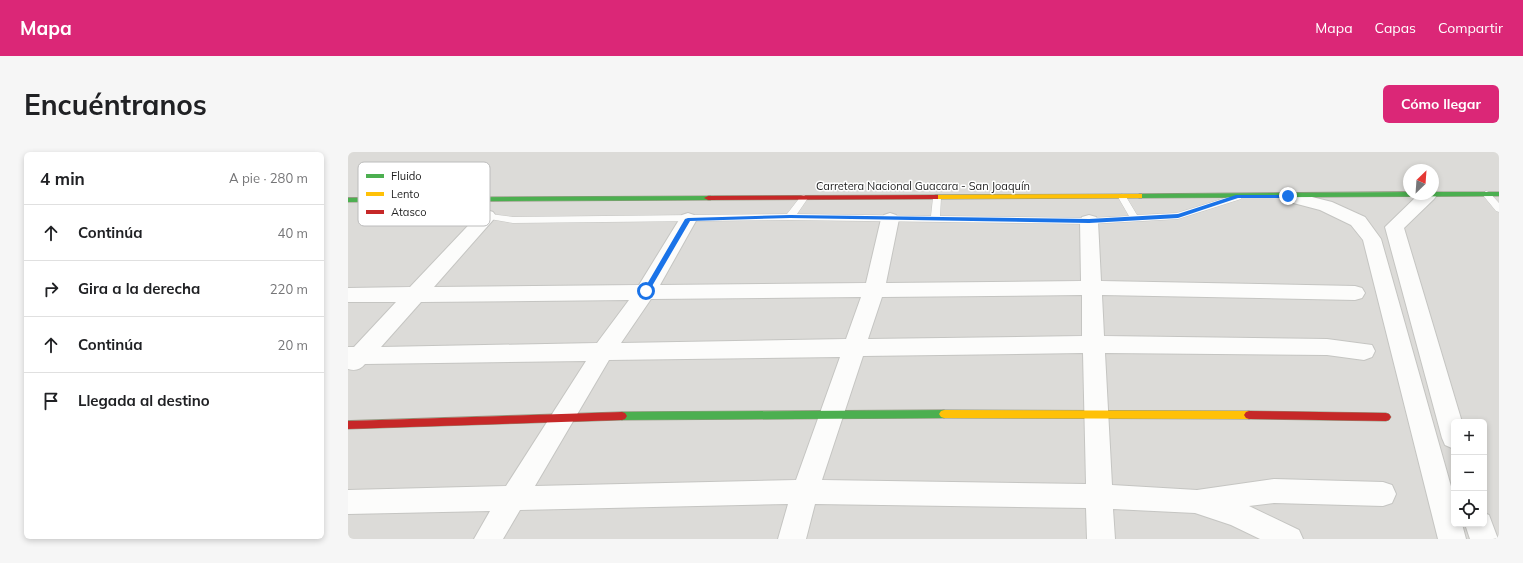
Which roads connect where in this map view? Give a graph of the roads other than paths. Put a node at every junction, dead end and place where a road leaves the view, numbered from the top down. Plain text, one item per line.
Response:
1 (1486, 194) junction
2 (1499, 194) edge
3 (1403, 195) edge
4 (1439, 195) edge
5 (1288, 196) junction
6 (1122, 197) junction
7 (1238, 197) junction
8 (804, 198) junction
9 (937, 198) junction
10 (490, 199) edge
11 (348, 200) edge
12 (358, 200) edge
13 (1423, 200) edge
14 (1499, 209) edge
15 (490, 216) edge
16 (790, 217) junction
17 (688, 219) junction
18 (890, 219) junction
19 (1135, 219) junction
20 (935, 220) junction
21 (1089, 221) junction
22 (478, 226) edge
23 (1093, 288) junction
24 (874, 290) junction
25 (646, 291) junction
26 (419, 293) junction
27 (1355, 293) dead end
28 (348, 295) edge
29 (1093, 344) junction
30 (853, 348) junction
31 (604, 350) junction
32 (1364, 351) dead end
33 (352, 360) edge
34 (1096, 413) junction
35 (832, 414) junction
36 (1386, 416) dead end
37 (564, 417) junction
38 (348, 425) edge
39 (1451, 427) edge
40 (805, 492) junction
41 (1383, 494) dead end
42 (1098, 496) junction
43 (512, 499) junction
44 (1195, 501) junction
45 (348, 502) edge
46 (1480, 527) edge
47 (488, 539) edge
48 (792, 539) edge
49 (1100, 539) edge
50 (1289, 539) edge
51 (1452, 539) edge
52 (1484, 539) edge

1 - 2 main road, Carretera Nacional Guacara - San Joaquín
1 - 4 main road, Carretera Nacional Guacara - San Joaquín
1 - 14 lane
3 - 5 main road, Carretera Nacional Guacara - San Joaquín
5 - 7 main road, Carretera Nacional Guacara - San Joaquín
5 - 51 street
6 - 7 main road, Carretera Nacional Guacara - San Joaquín
6 - 9 main road, Carretera Nacional Guacara - San Joaquín
6 - 19 lane
7 - 19 lane
8 - 9 main road, Carretera Nacional Guacara - San Joaquín
8 - 10 main road, Carretera Nacional Guacara - San Joaquín
8 - 16 lane
9 - 20 lane
11 - 12 main road, Carretera Nacional Guacara - San Joaquín
13 - 39 street
15 - 17 lane
16 - 17 lane
16 - 18 lane
17 - 25 street
18 - 20 lane
18 - 24 street
19 - 21 lane
20 - 21 lane
21 - 23 street
22 - 26 street
23 - 24 street
23 - 27 street
23 - 29 street
24 - 25 street
24 - 30 street
25 - 26 street
25 - 31 street
26 - 28 street
26 - 33 street
29 - 30 street
29 - 32 street
29 - 34 street
30 - 31 street
30 - 35 street
31 - 33 street
31 - 37 street
34 - 35 main road
34 - 36 main road
34 - 42 street
35 - 37 main road
35 - 40 street
37 - 38 main road
37 - 43 street
40 - 42 street
40 - 43 street
40 - 48 street
41 - 44 street
42 - 44 street
42 - 49 street
43 - 45 street
43 - 47 street
44 - 50 street
46 - 52 street

